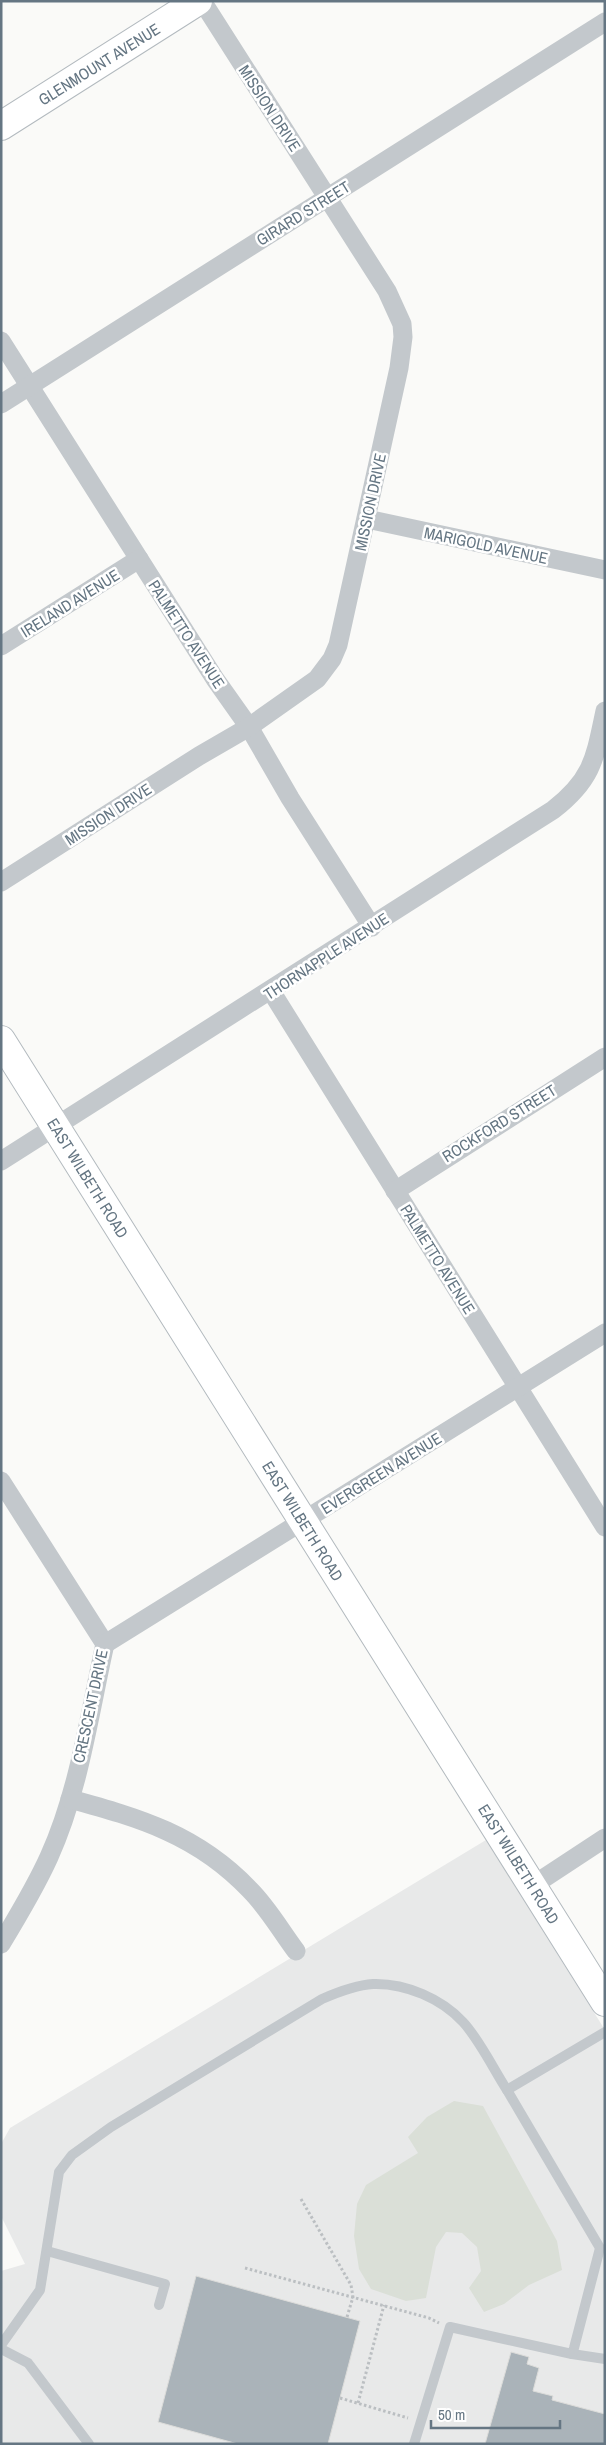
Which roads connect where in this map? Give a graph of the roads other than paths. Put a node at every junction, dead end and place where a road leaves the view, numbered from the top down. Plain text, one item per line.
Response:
1 (198, 1) edge
2 (202, 1) edge
3 (605, 22) edge
4 (1, 126) edge
5 (328, 197) junction
6 (1, 341) edge
7 (30, 386) junction
8 (1, 404) edge
9 (367, 519) junction
10 (140, 559) junction
11 (605, 570) edge
12 (1, 646) edge
13 (605, 711) edge
14 (249, 727) junction
15 (1, 882) edge
16 (372, 926) junction
17 (271, 991) junction
18 (1, 1040) edge
19 (605, 1057) edge
20 (56, 1126) junction
21 (1, 1161) edge
22 (395, 1191) junction
23 (605, 1333) edge
24 (518, 1388) junction
25 (1, 1481) edge
26 (303, 1521) junction
27 (605, 1527) edge
28 (105, 1644) junction
29 (70, 1799) junction
30 (605, 1838) edge
31 (532, 1886) junction
32 (1, 1944) edge
33 (296, 1951) dead end
34 (605, 2002) edge
35 (605, 2032) edge
36 (507, 2090) junction
37 (46, 2250) junction
38 (159, 2305) dead end
39 (1, 2347) edge
40 (572, 2354) junction
41 (605, 2359) edge
42 (89, 2444) edge
43 (414, 2444) edge

1 - 4 main road, GLENMOUNT AVENUE
2 - 5 street, MISSION DRIVE
3 - 5 street, GIRARD STREET
5 - 7 street, GIRARD STREET
5 - 9 street, MISSION DRIVE
6 - 7 street, PALMETTO AVENUE
7 - 8 street, GIRARD STREET
7 - 10 street, PALMETTO AVENUE
9 - 11 street, MARIGOLD AVENUE
9 - 14 street, MISSION DRIVE
10 - 12 street, IRELAND AVENUE
10 - 14 street, PALMETTO AVENUE
13 - 16 street, THORNAPPLE AVENUE
14 - 15 street, MISSION DRIVE
14 - 16 street, PALMETTO AVENUE
16 - 17 street, THORNAPPLE AVENUE
17 - 20 street, THORNAPPLE AVENUE
17 - 22 street, PALMETTO AVENUE
18 - 20 main road, EAST WILBETH ROAD
19 - 22 street, ROCKFORD STREET
20 - 21 street, THORNAPPLE AVENUE
20 - 26 main road, EAST WILBETH ROAD
22 - 24 street, PALMETTO AVENUE
23 - 24 street, EVERGREEN AVENUE
24 - 26 street, EVERGREEN AVENUE
24 - 27 street, PALMETTO AVENUE
25 - 28 street, CRESCENT DRIVE
26 - 28 street, EVERGREEN AVENUE
26 - 31 main road, EAST WILBETH ROAD
28 - 29 street, CRESCENT DRIVE
29 - 32 street, CRESCENT DRIVE
29 - 33 street
30 - 31 street
31 - 34 main road, EAST WILBETH ROAD
35 - 36 lane
36 - 37 lane
36 - 40 lane
37 - 38 lane
37 - 39 lane
39 - 42 lane
40 - 41 lane
40 - 43 lane

